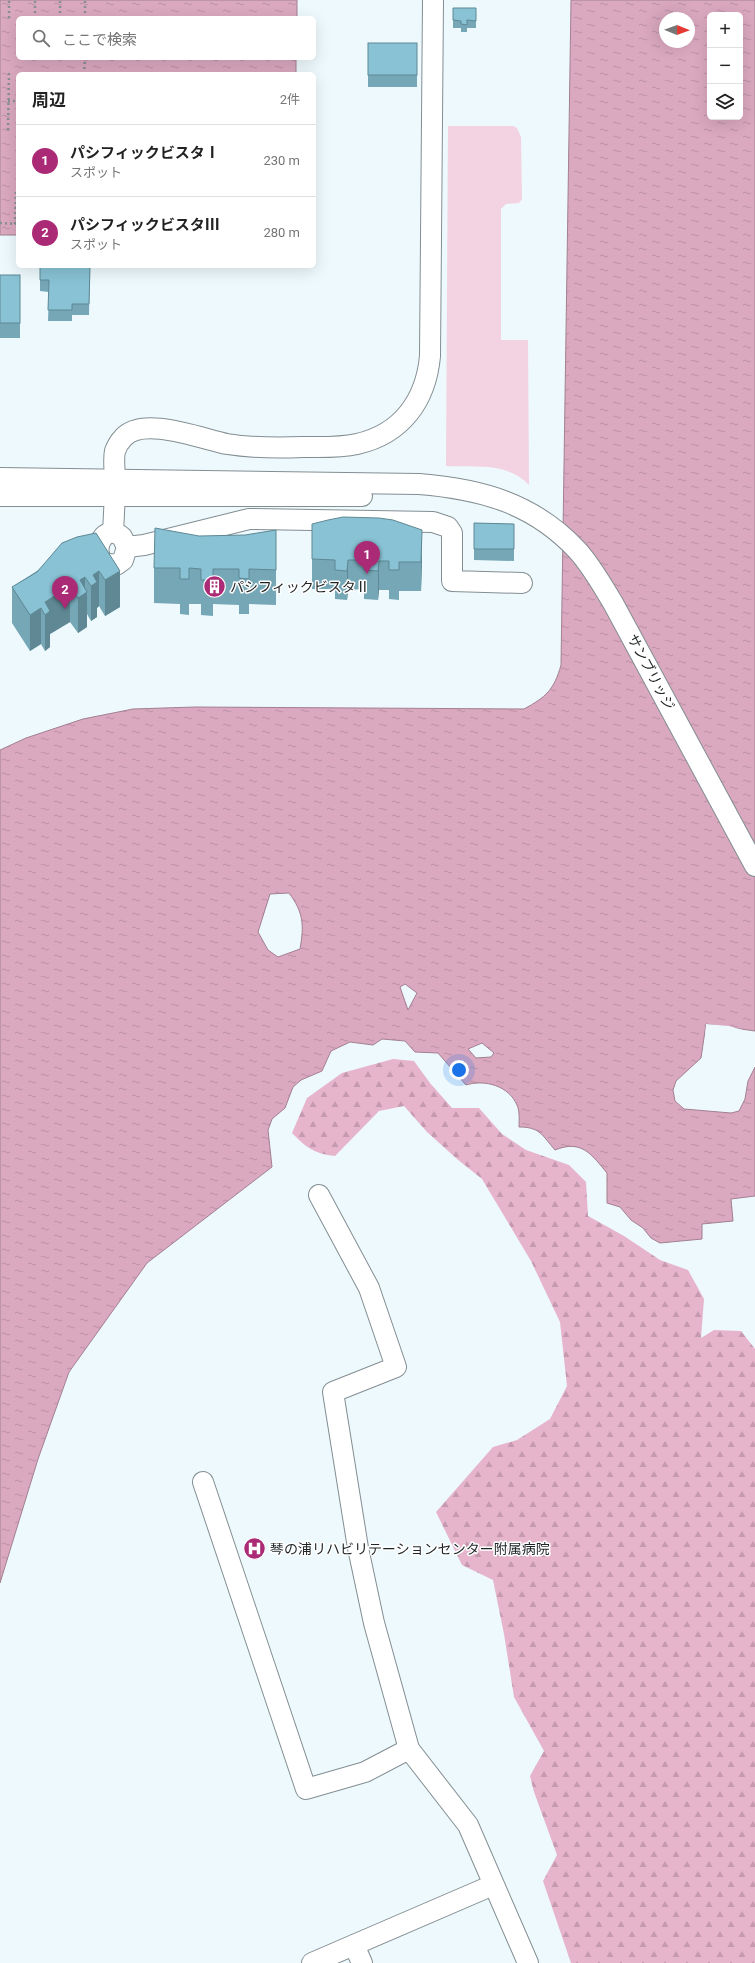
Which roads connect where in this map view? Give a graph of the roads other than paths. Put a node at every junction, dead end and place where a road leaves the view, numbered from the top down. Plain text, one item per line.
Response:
1 (433, 0) edge
2 (0, 478) edge
3 (115, 488) junction
4 (0, 496) edge
5 (113, 532) junction
6 (127, 547) junction
7 (522, 584) dead end
8 (755, 866) edge
9 (319, 1195) dead end
10 (203, 1482) dead end
11 (410, 1749) junction
12 (493, 1885) junction
13 (354, 1945) junction
14 (312, 1963) edge
15 (362, 1963) edge
16 (528, 1963) edge

1 - 3 street
2 - 3 street
3 - 4 street
3 - 5 street
3 - 8 street, サンブリッジ
5 - 6 street
5 - 6 street
6 - 7 street
9 - 11 street
10 - 11 street
11 - 12 street
12 - 13 street
12 - 16 street
13 - 14 street
13 - 15 street

